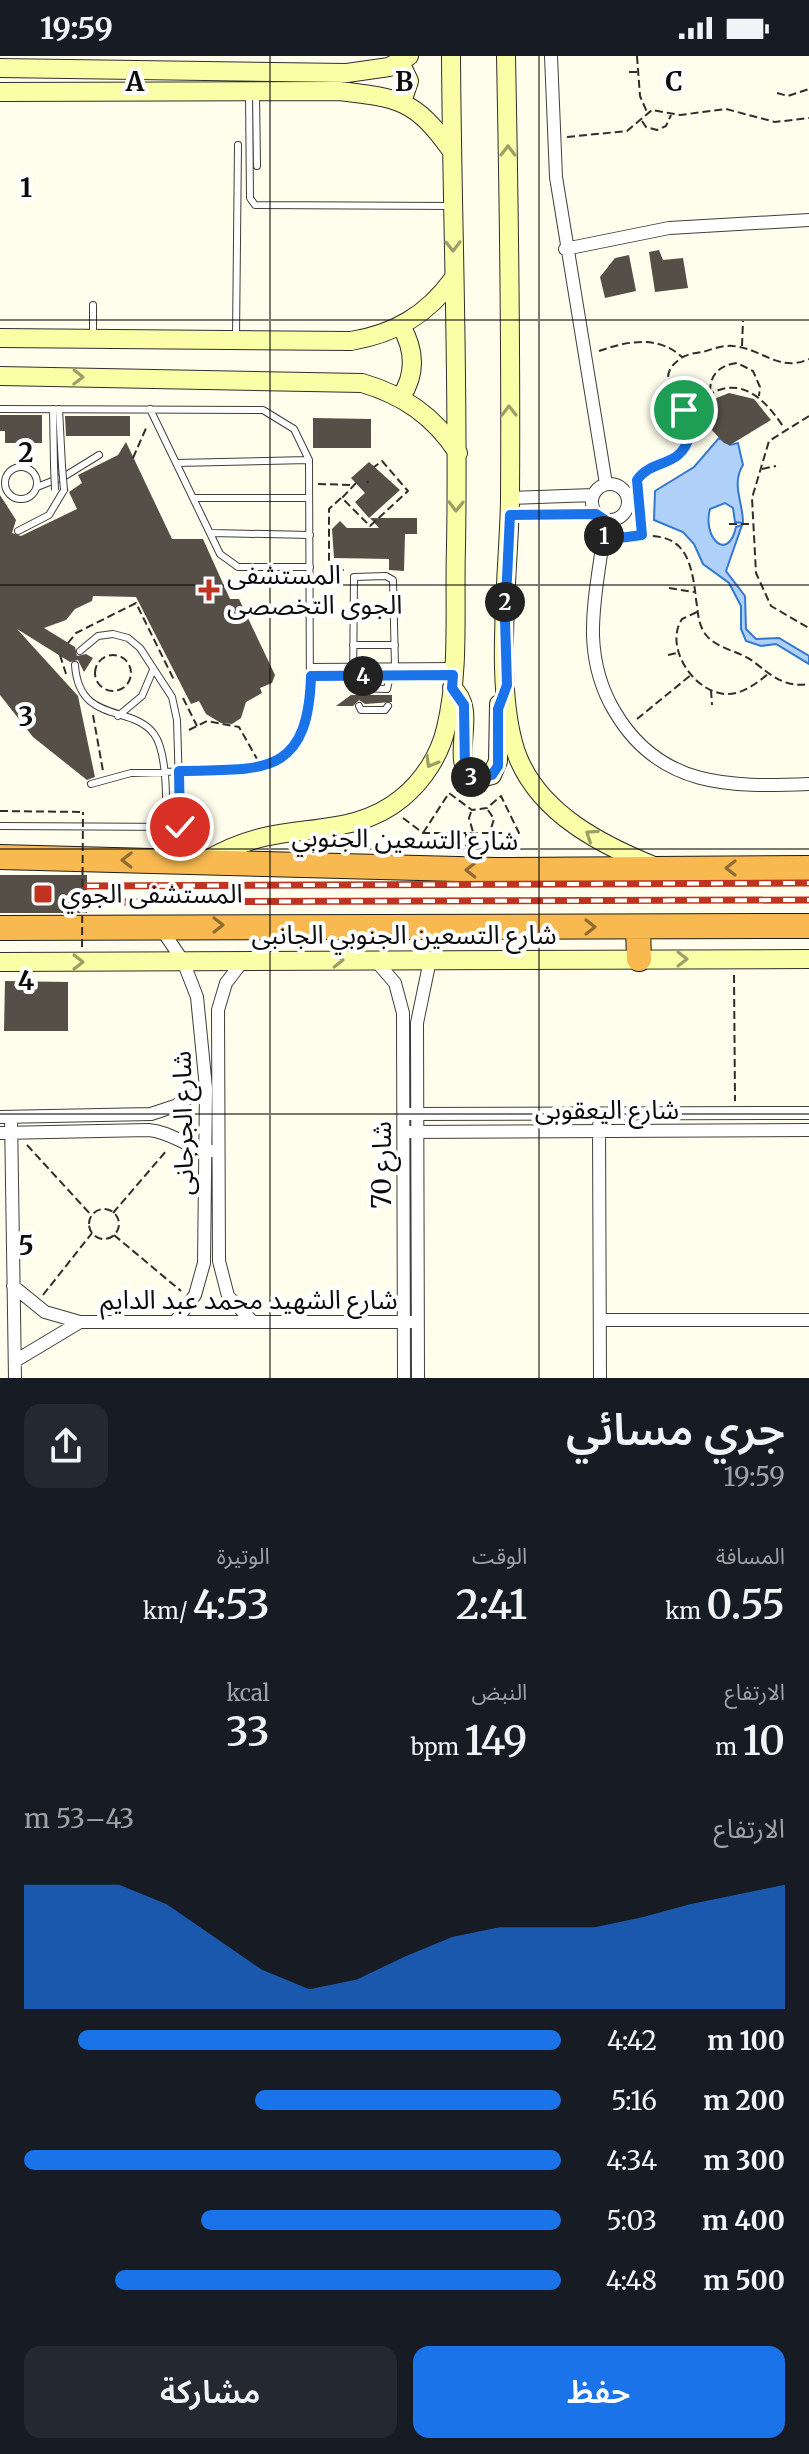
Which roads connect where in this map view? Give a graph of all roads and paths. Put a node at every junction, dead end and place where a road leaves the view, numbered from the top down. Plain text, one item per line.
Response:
1 (451, 56) edge
2 (506, 56) edge
3 (551, 56) edge
4 (637, 56) edge
5 (404, 59) edge
6 (0, 68) edge
7 (629, 72) dead end
8 (638, 72) junction
9 (252, 85) junction
10 (631, 86) dead end
11 (638, 86) junction
12 (809, 89) edge
13 (0, 92) edge
14 (777, 93) dead end
15 (402, 102) junction
16 (647, 112) junction
17 (672, 114) junction
18 (809, 118) edge
19 (641, 119) junction
20 (552, 137) junction
21 (238, 145) dead end
22 (451, 150) junction
23 (257, 166) dead end
24 (452, 206) junction
25 (809, 220) edge
26 (565, 249) junction
27 (453, 279) junction
28 (93, 305) dead end
29 (743, 321) dead end
30 (401, 326) junction
31 (0, 338) edge
32 (93, 339) junction
33 (236, 340) junction
34 (742, 347) junction
35 (583, 356) junction
36 (682, 357) junction
37 (809, 359) edge
38 (0, 376) edge
39 (710, 393) junction
40 (759, 396) junction
41 (401, 397) junction
42 (0, 409) edge
43 (56, 409) junction
44 (150, 409) junction
45 (688, 413) junction
46 (809, 416) edge
47 (145, 430) dead end
48 (785, 430) junction
49 (458, 453) junction
50 (99, 455) dead end
51 (133, 458) dead end
52 (309, 460) junction
53 (176, 463) junction
54 (58, 466) junction
55 (776, 466) dead end
56 (374, 467) dead end
57 (762, 469) junction
58 (4, 474) edge
59 (309, 484) junction
60 (606, 484) junction
61 (37, 487) junction
62 (593, 495) junction
63 (194, 498) junction
64 (309, 498) junction
65 (342, 498) junction
66 (57, 504) junction
67 (510, 507) junction
68 (600, 517) junction
69 (729, 524) dead end
70 (752, 524) junction
71 (18, 531) dead end
72 (212, 533) junction
73 (310, 535) junction
74 (642, 535) junction
75 (604, 540) junction
76 (310, 567) junction
77 (356, 570) dead end
78 (669, 588) dead end
79 (696, 592) junction
80 (698, 612) junction
81 (809, 628) edge
82 (353, 645) junction
83 (395, 645) junction
84 (80, 651) dead end
85 (679, 653) junction
86 (60, 655) dead end
87 (668, 655) dead end
88 (75, 665) dead end
89 (311, 667) junction
90 (353, 667) junction
91 (395, 667) junction
92 (153, 668) junction
93 (95, 669) junction
94 (769, 673) junction
95 (692, 674) junction
96 (84, 676) dead end
97 (311, 676) junction
98 (353, 676) junction
99 (390, 676) junction
100 (452, 676) junction
101 (809, 684) edge
102 (507, 685) junction
103 (74, 686) dead end
104 (711, 690) junction
105 (712, 705) dead end
106 (359, 706) dead end
107 (388, 706) dead end
108 (90, 708) dead end
109 (118, 716) junction
110 (625, 728) junction
111 (177, 736) junction
112 (261, 767) junction
113 (164, 771) junction
114 (179, 771) junction
115 (104, 779) junction
116 (91, 784) dead end
117 (809, 784) edge
118 (390, 808) junction
119 (487, 808) junction
120 (472, 810) junction
121 (0, 811) edge
122 (0, 826) edge
123 (165, 827) junction
124 (180, 827) junction
125 (423, 833) junction
126 (473, 833) junction
127 (489, 833) junction
128 (0, 857) edge
129 (183, 862) junction
130 (809, 868) edge
131 (661, 869) junction
132 (158, 925) junction
133 (809, 926) edge
134 (0, 928) edge
135 (638, 928) junction
136 (82, 947) dead end
137 (639, 959) junction
138 (733, 959) junction
139 (809, 959) edge
140 (375, 960) junction
141 (430, 960) junction
142 (183, 961) junction
143 (243, 961) junction
144 (0, 962) edge
145 (206, 1088) junction
146 (809, 1113) edge
147 (410, 1114) junction
148 (599, 1114) junction
149 (736, 1114) junction
150 (5, 1117) edge
151 (809, 1130) edge
152 (410, 1132) junction
153 (9, 1133) edge
154 (599, 1133) junction
155 (178, 1137) junction
156 (213, 1151) junction
157 (113, 1213) junction
158 (92, 1216) junction
159 (92, 1233) junction
160 (114, 1235) junction
161 (13, 1286) junction
162 (192, 1300) junction
163 (34, 1305) junction
164 (600, 1320) junction
165 (809, 1320) edge
166 (80, 1322) junction
167 (175, 1322) junction
168 (253, 1322) junction
169 (411, 1322) junction
170 (15, 1361) junction
171 (15, 1378) edge
172 (404, 1378) edge
173 (418, 1378) edge
174 (600, 1378) edge

1 - 22 street
67 -> 2 street
3 - 20 street
4 - 8 path
5 - 9 street
5 - 15 street
6 - 9 street
7 - 8 path
8 - 11 path
9 - 13 street
9 - 15 street
9 - 23 lane
9 - 24 lane
10 - 11 path
11 - 16 path
12 - 14 path
15 - 22 street
16 - 17 path
16 - 19 path
17 - 18 path
17 - 19 path
19 - 20 path
20 - 26 street
21 - 33 lane
22 - 24 street
24 -> 27 street
25 - 26 street
26 - 35 street
27 - 30 street
27 - 49 street
28 - 32 lane
29 - 34 path
30 - 33 street
30 - 41 street
31 - 32 street
32 - 33 street
34 - 36 path
34 - 37 path
35 - 36 path
35 - 60 street
36 - 45 path
38 -> 41 street
39 - 40 path
39 - 40 path
39 - 45 path
40 - 48 path
41 - 49 street
42 - 43 lane
43 - 44 lane
43 - 54 lane
44 - 52 lane
44 - 53 lane
45 - 74 path
46 - 48 path
47 - 51 path
48 - 57 path
49 -> 100 street
50 - 61 lane
52 - 53 lane
52 - 59 lane
53 - 63 lane
54 - 66 lane, bridge
54 - 66 lane, bridge
55 - 57 path
56 - 65 path
57 - 70 path
58 - 61 lane
58 - 61 lane
59 - 64 lane
59 - 65 path
60 - 62 street
60 - 68 street
62 - 67 street
62 - 68 street
63 - 64 lane
63 - 72 lane
64 - 73 lane
65 - 77 path
66 - 71 lane
67 - 68 street
67 - 102 street
68 - 75 street
69 - 70 path
70 - 81 path
72 - 73 lane
72 - 76 lane
73 - 76 lane
74 - 75 path
74 - 79 path
75 - 110 street
76 - 89 lane
78 - 79 path
79 - 80 path
80 - 85 path
80 - 94 path
82 - 83 lane
82 - 83 lane
82 - 90 lane
83 - 91 lane
84 - 92 lane
85 - 87 path
85 - 95 path
86 - 103 path
88 - 109 lane
89 - 90 lane
89 - 97 lane
90 - 91 lane
90 - 98 lane
91 - 100 lane
92 - 109 lane
92 - 111 lane
93 - 93 path
93 - 96 path
94 - 101 path
94 - 104 path
95 - 104 path
95 - 110 path
97 - 98 lane
97 - 112 lane
98 - 99 lane
98 - 99 lane
99 - 100 lane
100 - 102 street
100 -> 118 street
131 -> 102 street
104 - 105 path
106 - 107 lane
108 - 115 path
109 - 113 lane
110 - 117 street
111 - 112 path
111 - 114 lane
112 - 114 lane
113 - 114 lane
113 - 115 lane
113 - 123 lane
114 - 124 lane
115 - 116 lane
118 - 125 path
118 - 129 street
119 - 120 path
119 - 127 path
119 - 127 path
120 - 125 path
120 - 126 path
121 - 136 path, bridge
122 - 123 lane
123 - 124 lane
123 - 129 lane
124 - 129 lane
125 - 126 path
126 - 127 path
129 -> 128 highway, شارع التسعين الجنوبي
131 -> 129 highway, شارع التسعين الجنوبي
130 -> 131 highway, شارع التسعين الجنوبي
132 - 134 highway
132 -> 135 highway
132 - 142 street, شارع الجرجانى
133 - 135 highway
135 - 137 highway
137 -> 138 street, شارع التسعين الجنوبي الجانبى
137 - 141 street, شارع التسعين الجنوبي الجانبى
138 - 139 street, شارع التسعين الجنوبي الجانبى
138 - 149 path
140 - 141 street, شارع التسعين الجنوبي الجانبى
143 -> 140 street, شارع التسعين الجنوبي الجانبى
140 - 147 street, شارع 70
141 - 147 street, شارع 70
142 - 143 street, شارع التسعين الجنوبي الجانبى
144 -> 142 street, شارع التسعين الجنوبي الجانبى
142 - 145 street, شارع الجرجانى
143 - 156 street, شارع الجرجانى
145 - 150 street
145 - 156 street, شارع الجرجانى
146 - 149 street, شارع اليعقوبى
147 - 148 street, شارع اليعقوبى
147 - 152 street, شارع 70
148 - 149 street, شارع اليعقوبى
148 - 154 street
150 - 153 street
151 - 154 street, شارع اليعقوبى
152 - 154 street, شارع اليعقوبى
152 - 169 street, شارع 70
153 - 155 street
153 - 158 path
153 - 161 street
154 - 164 street
155 - 156 street
155 - 157 path
156 - 162 street, شارع الجرجانى
156 - 168 street, شارع الجرجانى
157 - 158 path
157 - 160 path
158 - 159 path
159 - 160 path
159 - 163 path
160 - 162 path
161 - 163 street, شارع الشهيد محمد عبد الدايم
161 - 170 street
162 - 167 street, شارع الجرجانى
163 - 166 street, شارع الشهيد محمد عبد الدايم
164 - 165 street
164 - 174 street
166 - 167 street, شارع الشهيد محمد عبد الدايم
166 - 170 street, شارع الشهيد محمد عبد الدايم
167 - 168 street, شارع الشهيد محمد عبد الدايم
168 - 169 street, شارع الشهيد محمد عبد الدايم
169 - 172 street, شارع 70
169 - 173 street, شارع 70
170 - 171 street

